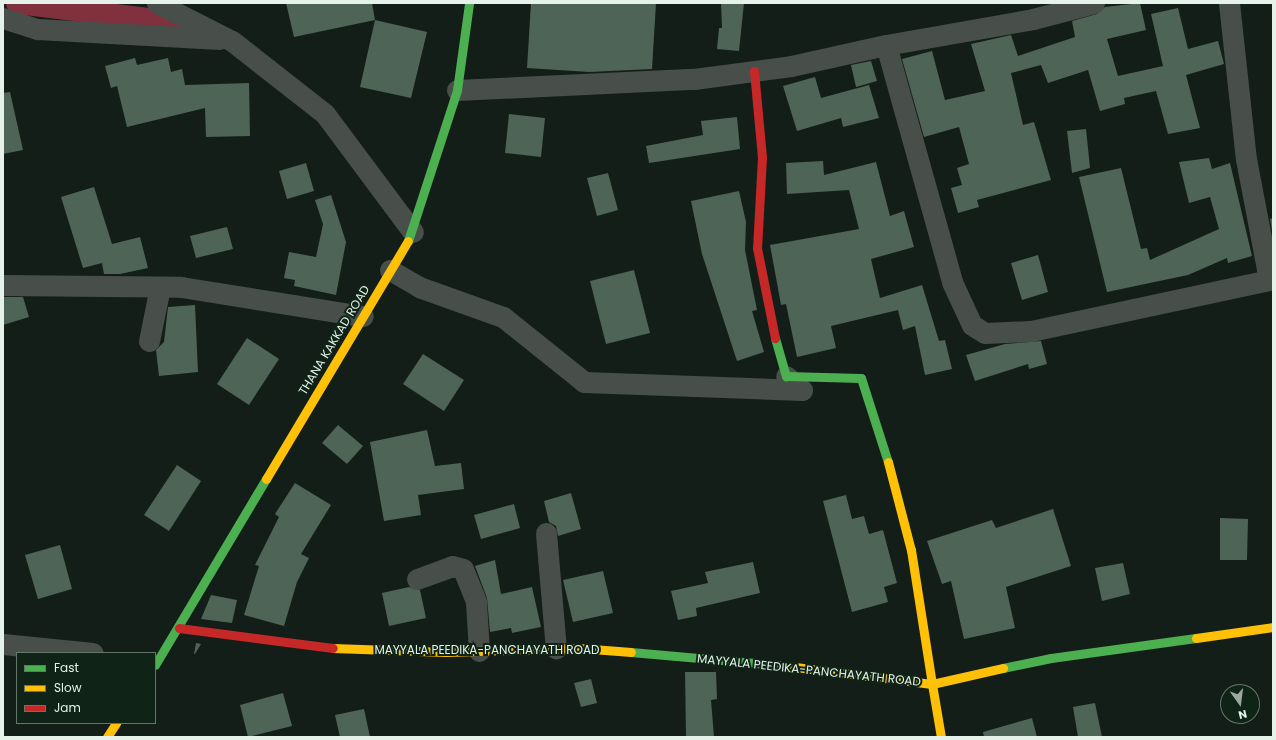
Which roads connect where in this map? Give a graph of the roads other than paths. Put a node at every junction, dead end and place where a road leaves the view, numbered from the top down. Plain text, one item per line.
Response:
1 (157, 3) edge
2 (469, 3) edge
3 (1094, 3) edge
4 (1229, 3) edge
5 (3, 18) edge
6 (37, 29) junction
7 (3, 31) edge
8 (232, 40) junction
9 (886, 45) junction
10 (754, 71) junction
11 (457, 90) junction
12 (413, 232) junction
13 (390, 270) junction
14 (1271, 279) edge
15 (3, 285) edge
16 (160, 287) junction
17 (363, 316) junction
18 (149, 342) dead end
19 (786, 376) junction
20 (546, 532) dead end
21 (417, 579) dead end
22 (1273, 627) edge
23 (179, 628) junction
24 (3, 644) edge
25 (556, 649) junction
26 (478, 651) junction
27 (83, 652) edge
28 (156, 663) edge
29 (932, 684) junction
30 (115, 724) edge
31 (107, 737) edge
32 (941, 737) edge

1 - 8 street
2 - 11 street, THANA KAKKAD ROAD
3 - 9 street
4 - 14 street
5 - 6 street
6 - 7 street
6 - 8 street
8 - 12 street
9 - 10 street
9 - 14 street
10 - 11 street
10 - 19 street
11 - 12 street, THANA KAKKAD ROAD
12 - 13 street, THANA KAKKAD ROAD
13 - 17 street, THANA KAKKAD ROAD
13 - 19 street
15 - 16 street
16 - 17 street
16 - 18 street
17 - 23 street, THANA KAKKAD ROAD
19 - 29 street
20 - 25 street
21 - 26 street
22 - 29 street
23 - 26 street, MAYYALA PEEDIKA-PANCHAYATH ROAD
23 - 28 street, THANA KAKKAD ROAD
24 - 27 street
25 - 26 street, MAYYALA PEEDIKA-PANCHAYATH ROAD
25 - 29 street, MAYYALA PEEDIKA-PANCHAYATH ROAD
29 - 32 street, MAYYALA PEEDIKA-PANCHAYATH ROAD
30 - 31 street

